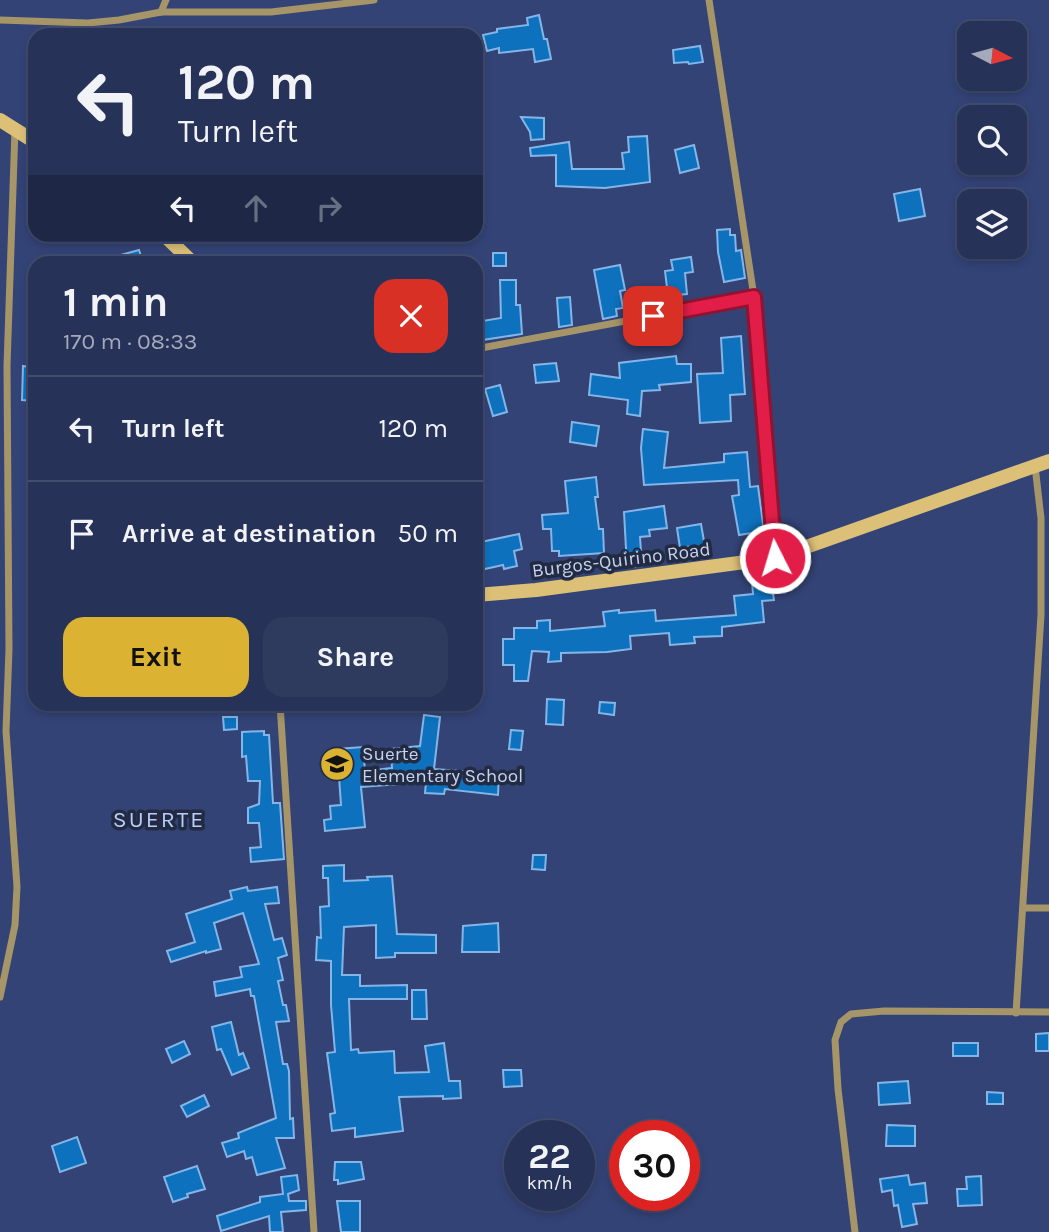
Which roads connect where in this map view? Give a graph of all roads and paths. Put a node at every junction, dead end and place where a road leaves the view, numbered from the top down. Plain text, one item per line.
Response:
1 (166, 0) edge
2 (374, 0) edge
3 (709, 0) edge
4 (160, 12) junction
5 (0, 20) edge
6 (0, 120) edge
7 (15, 128) junction
8 (28, 137) edge
9 (171, 242) edge
10 (186, 256) edge
11 (754, 297) junction
12 (483, 348) edge
13 (1042, 463) edge
14 (775, 558) junction
15 (483, 594) edge
16 (280, 711) edge
17 (1023, 908) junction
18 (1049, 908) edge
19 (0, 997) edge
20 (1049, 1012) edge
21 (1016, 1013) junction
22 (314, 1232) edge
23 (855, 1232) edge

1 - 4 street
2 - 4 street
3 - 11 street
4 - 5 street
6 - 7 street
7 - 8 street
7 - 19 street
9 - 10 street
11 - 12 street
11 - 14 street
13 - 14 street, Burgos-Quirino Road
13 - 17 street
14 - 15 street, Burgos-Quirino Road
16 - 22 street
17 - 18 street
17 - 21 street
20 - 21 street
21 - 23 street

